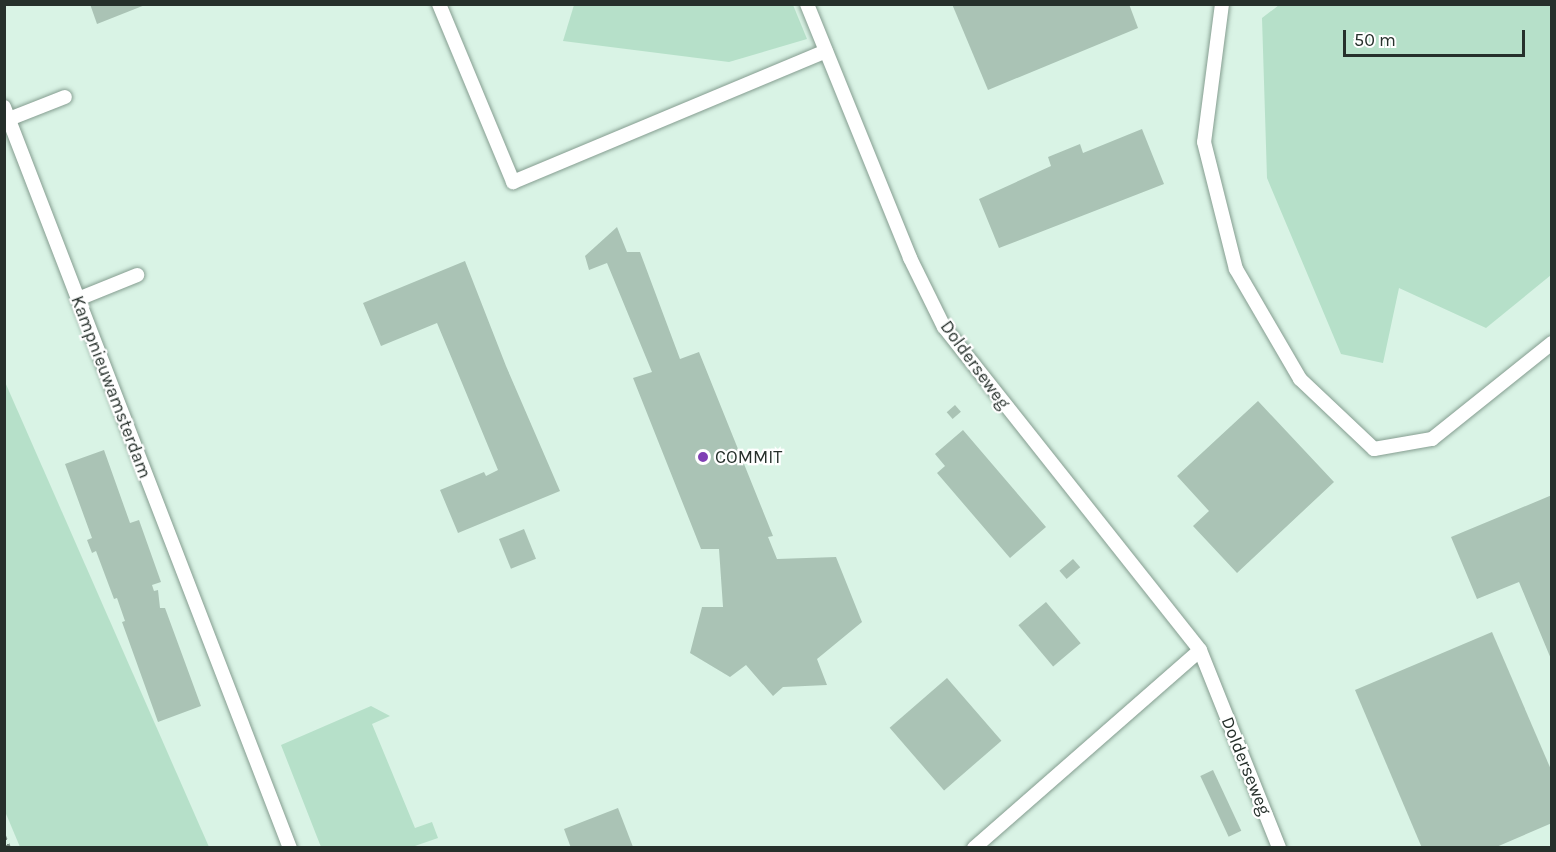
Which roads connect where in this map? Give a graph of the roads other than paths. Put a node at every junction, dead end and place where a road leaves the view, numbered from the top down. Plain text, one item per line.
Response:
1 (439, 4) edge
2 (807, 4) edge
3 (1222, 4) edge
4 (826, 51) junction
5 (64, 97) dead end
6 (7, 113) edge
7 (137, 275) dead end
8 (78, 299) junction
9 (1551, 343) edge
10 (1200, 650) junction
11 (291, 848) edge
12 (974, 848) edge
13 (1279, 848) edge

1 - 4 lane
2 - 4 lane, Dolderseweg
3 - 9 lane
4 - 10 lane, Dolderseweg
5 - 6 lane
6 - 8 lane, Kampnieuwamsterdam
7 - 8 lane
8 - 11 lane, Kampnieuwamsterdam
10 - 12 lane
10 - 13 lane, Dolderseweg

